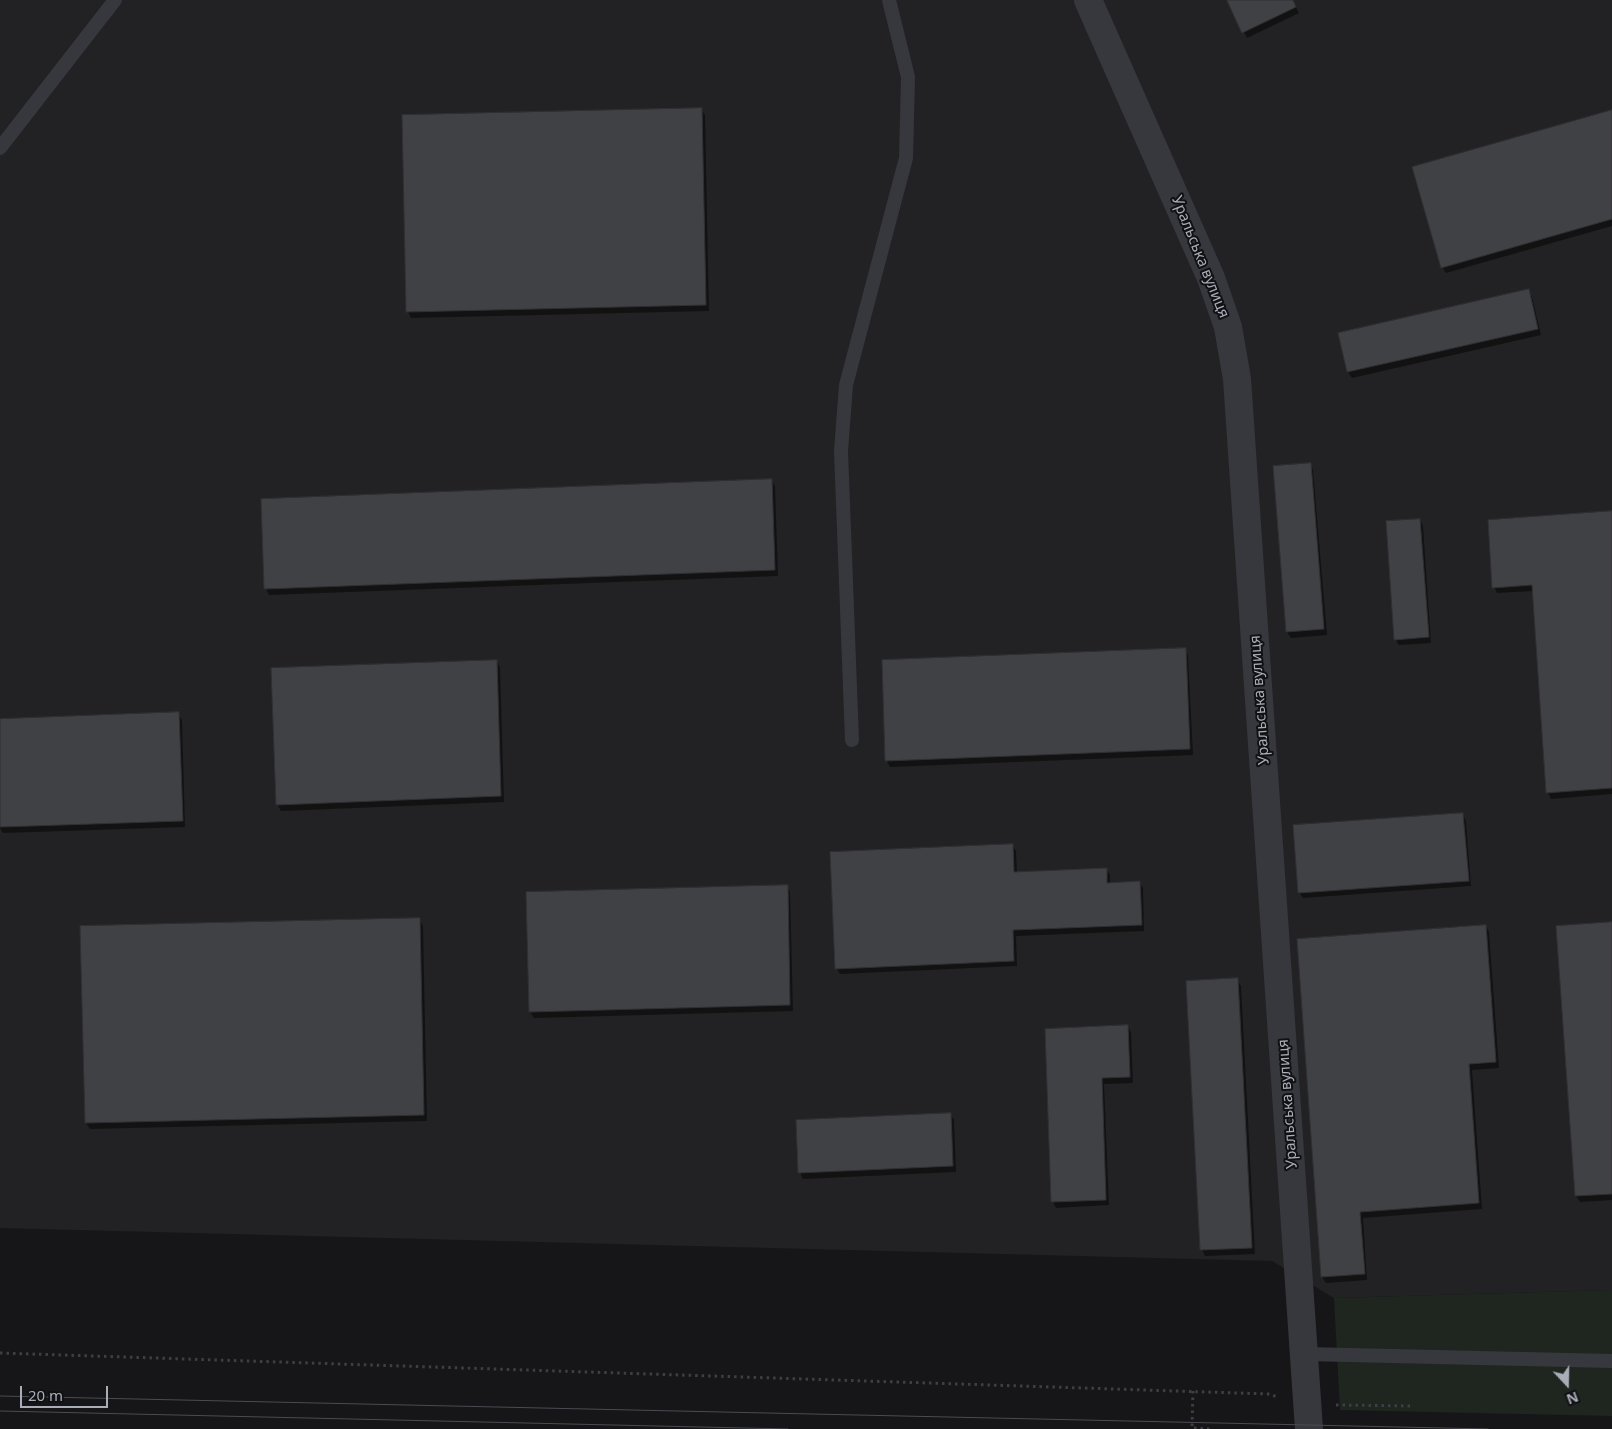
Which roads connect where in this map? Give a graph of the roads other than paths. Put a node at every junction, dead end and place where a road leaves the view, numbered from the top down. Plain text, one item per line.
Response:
1 (115, 0) edge
2 (889, 0) edge
3 (1088, 0) edge
4 (0, 148) edge
5 (852, 740) dead end
6 (1305, 1354) junction
7 (1612, 1361) edge
8 (1309, 1417) edge

1 - 4 lane
2 - 5 lane
3 - 6 street, Уральська вулиця
6 - 7 lane
6 - 8 street, Уральська вулиця

